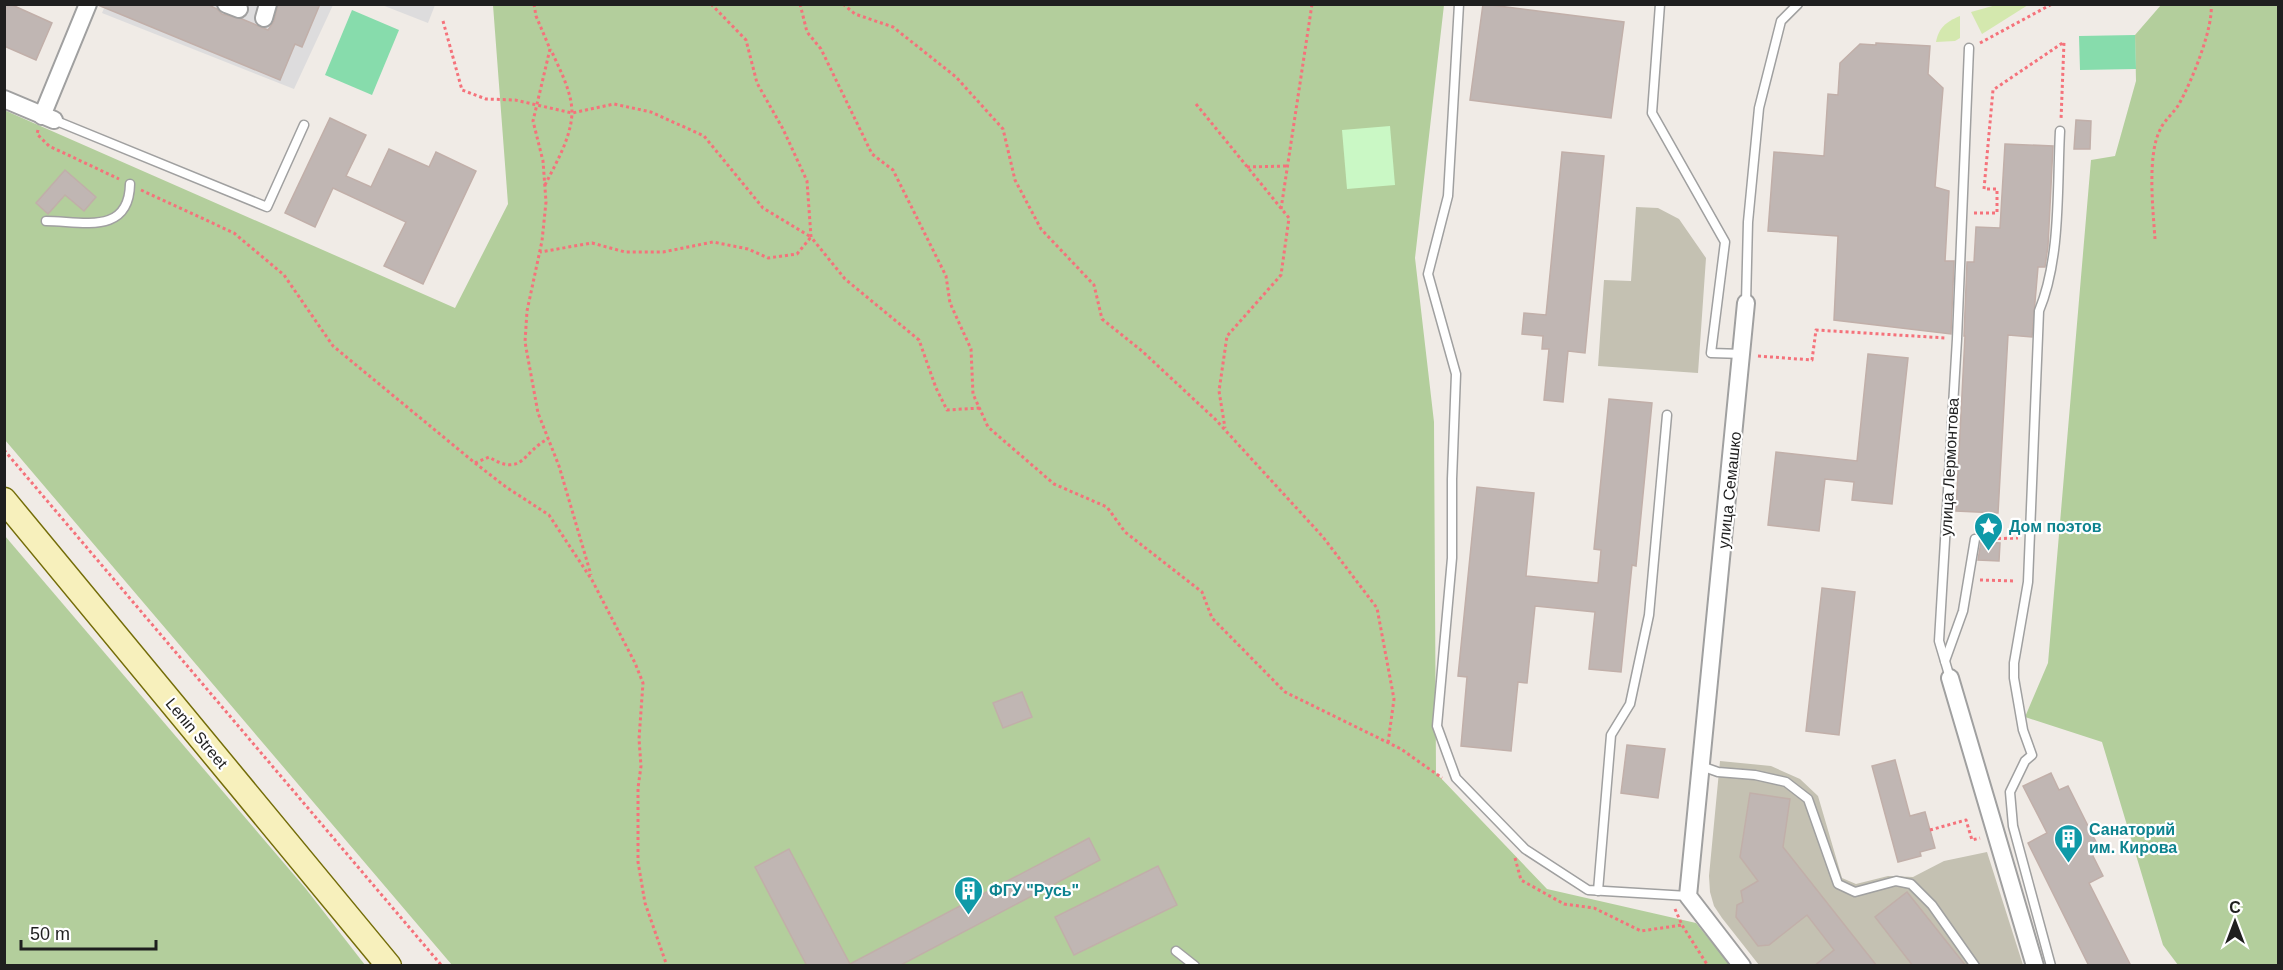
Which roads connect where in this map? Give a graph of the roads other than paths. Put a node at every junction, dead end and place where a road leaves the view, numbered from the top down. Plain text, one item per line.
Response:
1 (88, 4) edge
2 (1459, 4) edge
3 (1660, 4) edge
4 (1798, 4) edge
5 (1970, 48) road end
6 (4, 99) edge
7 (48, 118) junction
8 (304, 125) dead end
9 (2060, 131) road end
10 (130, 184) road end
11 (46, 221) dead end
12 (1746, 303) joint
13 (1743, 354) junction
14 (1667, 415) dead end
15 (4, 500) edge
16 (1975, 539) road end
17 (1945, 662) junction
18 (1950, 678) joint
19 (1701, 766) junction
20 (1598, 891) junction
21 (1680, 896) junction
22 (1176, 951) dead end
23 (389, 966) edge
24 (1195, 966) edge
25 (1742, 966) edge
26 (1975, 966) edge
27 (2035, 966) edge
28 (2051, 966) edge

1 - 7 street
2 - 20 lane
3 - 13 lane
4 - 12 lane, улица Семашко
5 - 17 lane, улица Лермонтова
6 - 7 street
7 - 8 lane
9 - 28 lane
10 - 11 lane
12 - 13 street, улица Семашко
13 - 19 street, улица Семашко
14 - 20 lane
15 - 23 main road, Lenin Street
16 - 17 lane
17 - 18 lane, улица Лермонтова
18 - 27 street, улица Лермонтова
19 - 21 street, улица Семашко
19 - 26 lane
20 - 21 lane
21 - 25 street
22 - 24 lane

